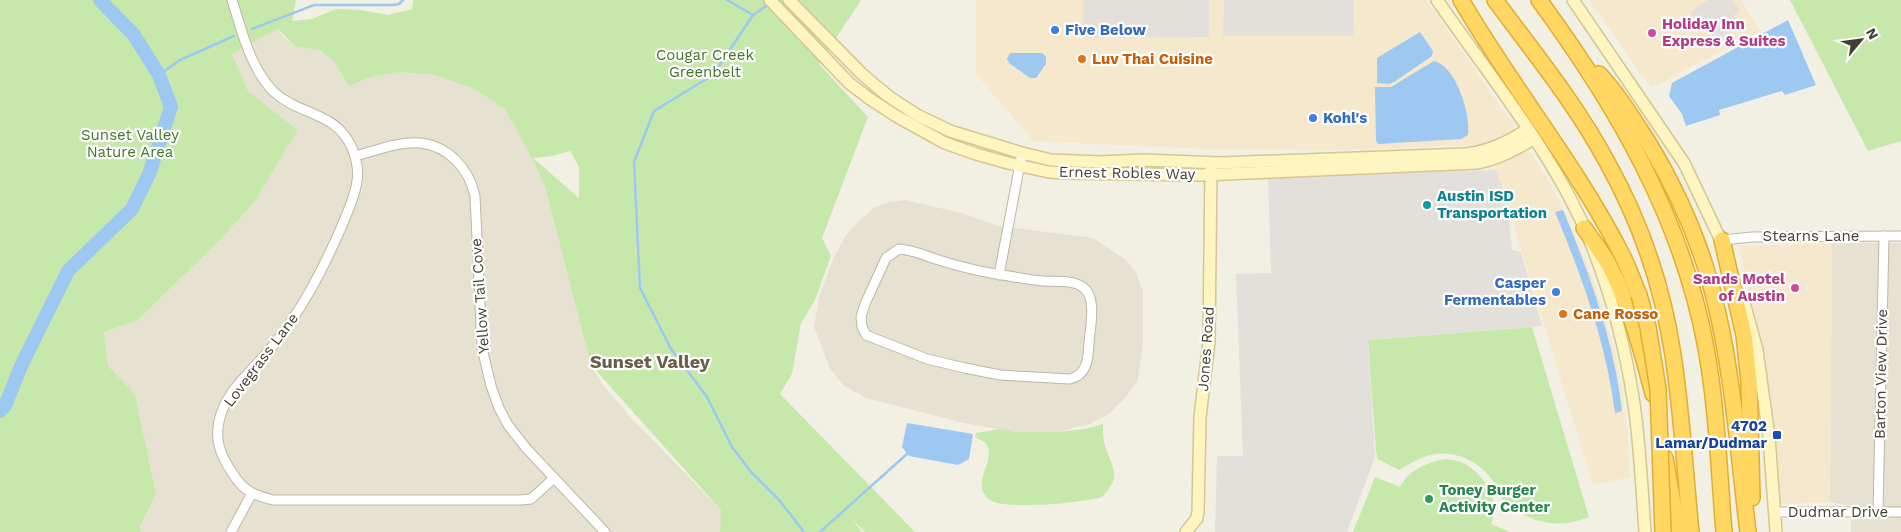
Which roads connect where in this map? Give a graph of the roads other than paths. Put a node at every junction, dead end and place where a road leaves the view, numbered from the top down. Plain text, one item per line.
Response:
1 (232, 0) edge
2 (770, 0) edge
3 (1437, 0) edge
4 (1461, 0) edge
5 (1495, 0) edge
6 (1539, 0) edge
7 (1573, 0) edge
8 (792, 3) edge
9 (1571, 44) junction
10 (1531, 134) junction
11 (355, 156) junction
12 (1021, 159) junction
13 (1211, 168) junction
14 (1584, 228) junction
15 (1884, 236) junction
16 (1901, 236) edge
17 (1722, 240) junction
18 (999, 275) junction
19 (553, 479) junction
20 (252, 493) junction
21 (1774, 512) junction
22 (1878, 512) junction
23 (1901, 512) edge
24 (232, 532) edge
25 (605, 532) edge
26 (1186, 532) edge
27 (1645, 532) edge
28 (1663, 532) edge
29 (1678, 532) edge
30 (1691, 532) edge
31 (1724, 532) edge
32 (1748, 532) edge
33 (1752, 532) edge
34 (1776, 532) edge

1 - 11 street, Lovegrass Lane
2 - 12 street, Ernest Robles Way
3 - 10 street
4 - 28 highway, bridge
5 - 30 highway
6 - 9 highway
7 - 17 street
8 - 12 street, Ernest Robles Way
9 - 31 highway
9 - 32 highway
10 - 13 street, Ernest Robles Way
10 - 14 street
11 - 19 street, Yellow Tail Cove
11 - 20 street, Lovegrass Lane
12 - 13 street, Ernest Robles Way
12 - 18 street
13 - 26 street, Jones Road
14 - 27 street
14 - 29 highway
15 - 16 street, Stearns Lane
15 - 17 street, Stearns Lane
15 - 22 street, Barton View Drive
17 - 21 street
17 - 33 highway
18 - 18 street
19 - 20 street, Lovegrass Lane
19 - 25 street, Yellow Tail Cove
20 - 24 street
21 - 22 street, Dudmar Drive
21 - 34 street
22 - 23 street, Dudmar Drive

